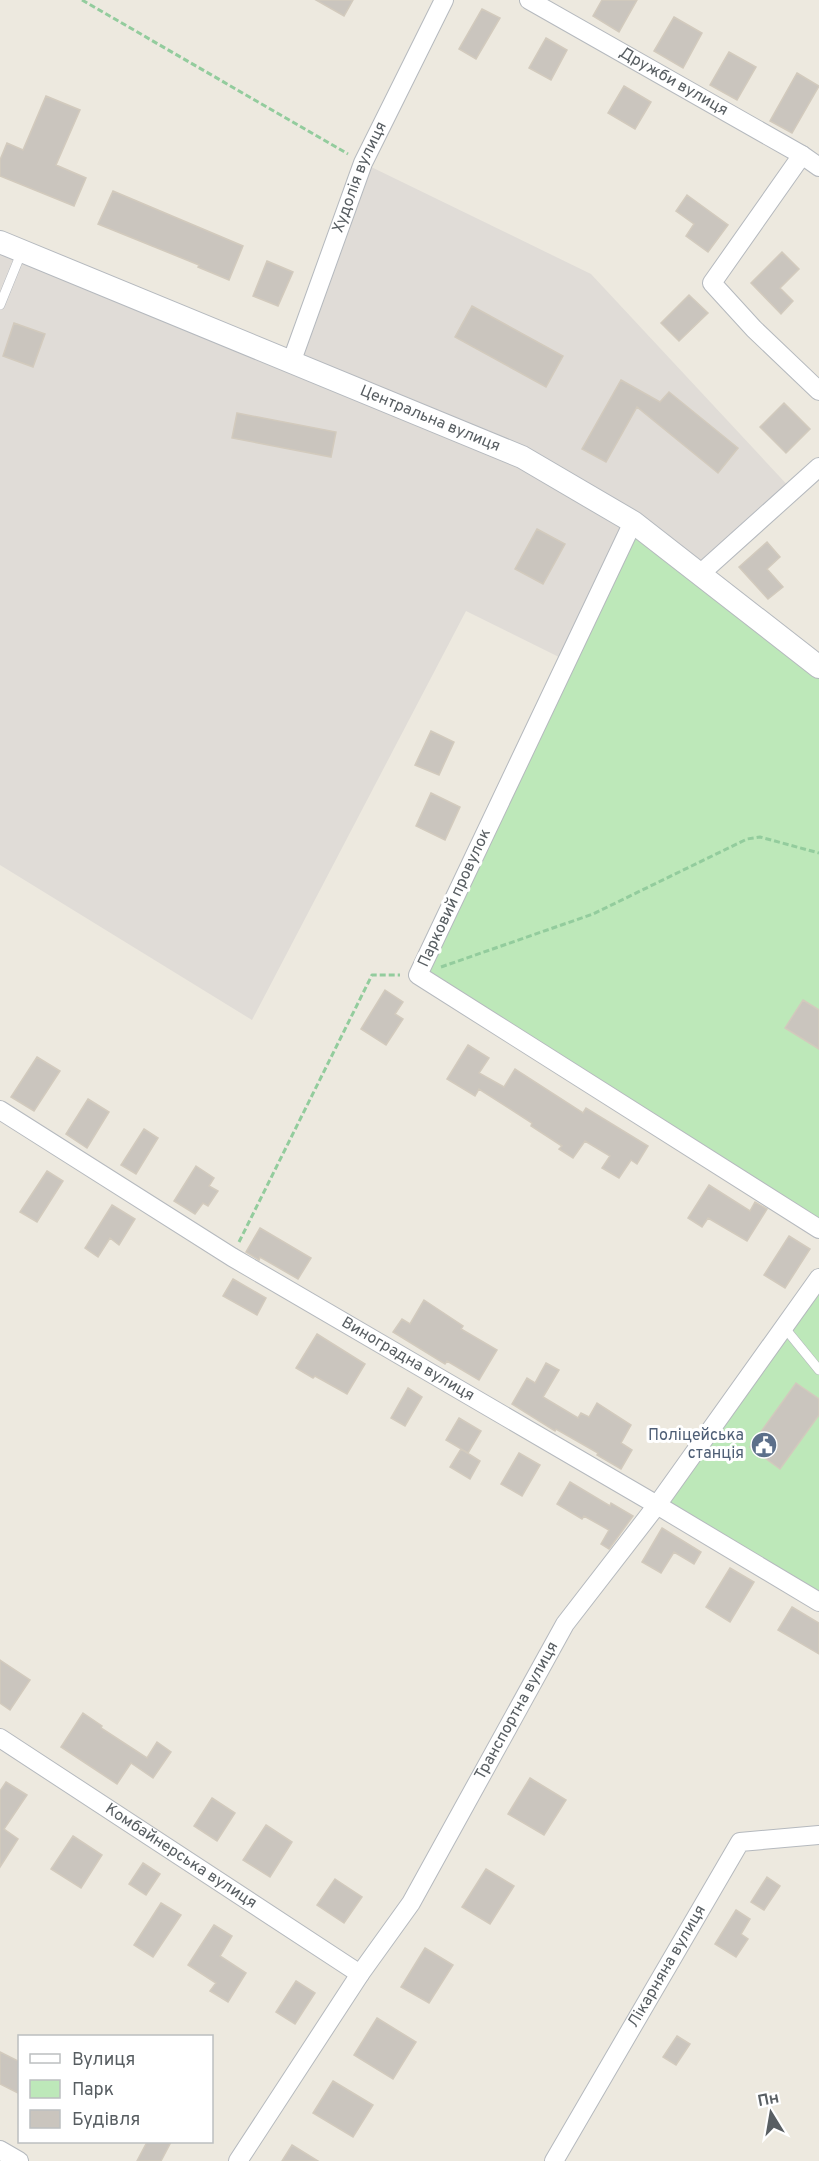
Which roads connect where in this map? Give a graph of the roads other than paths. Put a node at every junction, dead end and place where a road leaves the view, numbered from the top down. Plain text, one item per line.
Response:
1 (444, 0) edge
2 (529, 0) edge
3 (802, 155) junction
4 (819, 167) edge
5 (0, 242) edge
6 (22, 251) junction
7 (0, 305) edge
8 (291, 363) junction
9 (819, 391) edge
10 (819, 467) edge
11 (633, 522) junction
12 (700, 574) junction
13 (819, 667) edge
14 (0, 1110) edge
15 (819, 1229) edge
16 (819, 1278) edge
17 (784, 1327) junction
18 (819, 1370) edge
19 (657, 1505) junction
20 (819, 1602) edge
21 (0, 1738) edge
22 (819, 1835) edge
23 (360, 1974) junction
24 (0, 2150) edge
25 (20, 2161) edge
26 (238, 2161) edge
27 (554, 2161) edge

1 - 8 street, Худолія вулиця
2 - 3 street, Дружби вулиця
3 - 4 street, Дружби вулиця
3 - 9 street
5 - 6 street, Центральна вулиця
6 - 7 lane
6 - 8 street, Центральна вулиця
8 - 11 street, Центральна вулиця
10 - 12 street
11 - 12 street, Центральна вулиця
11 - 15 street, Парковий провулок
12 - 13 street, Центральна вулиця
14 - 19 street, Виноградна вулиця
16 - 17 street, Транспортна вулиця
17 - 18 lane
17 - 19 street, Транспортна вулиця
19 - 20 street, Виноградна вулиця
19 - 23 street, Транспортна вулиця
21 - 23 street, Комбайнерська вулиця
22 - 27 street, Лікарняна вулиця
23 - 26 street, Транспортна вулиця
24 - 25 street

